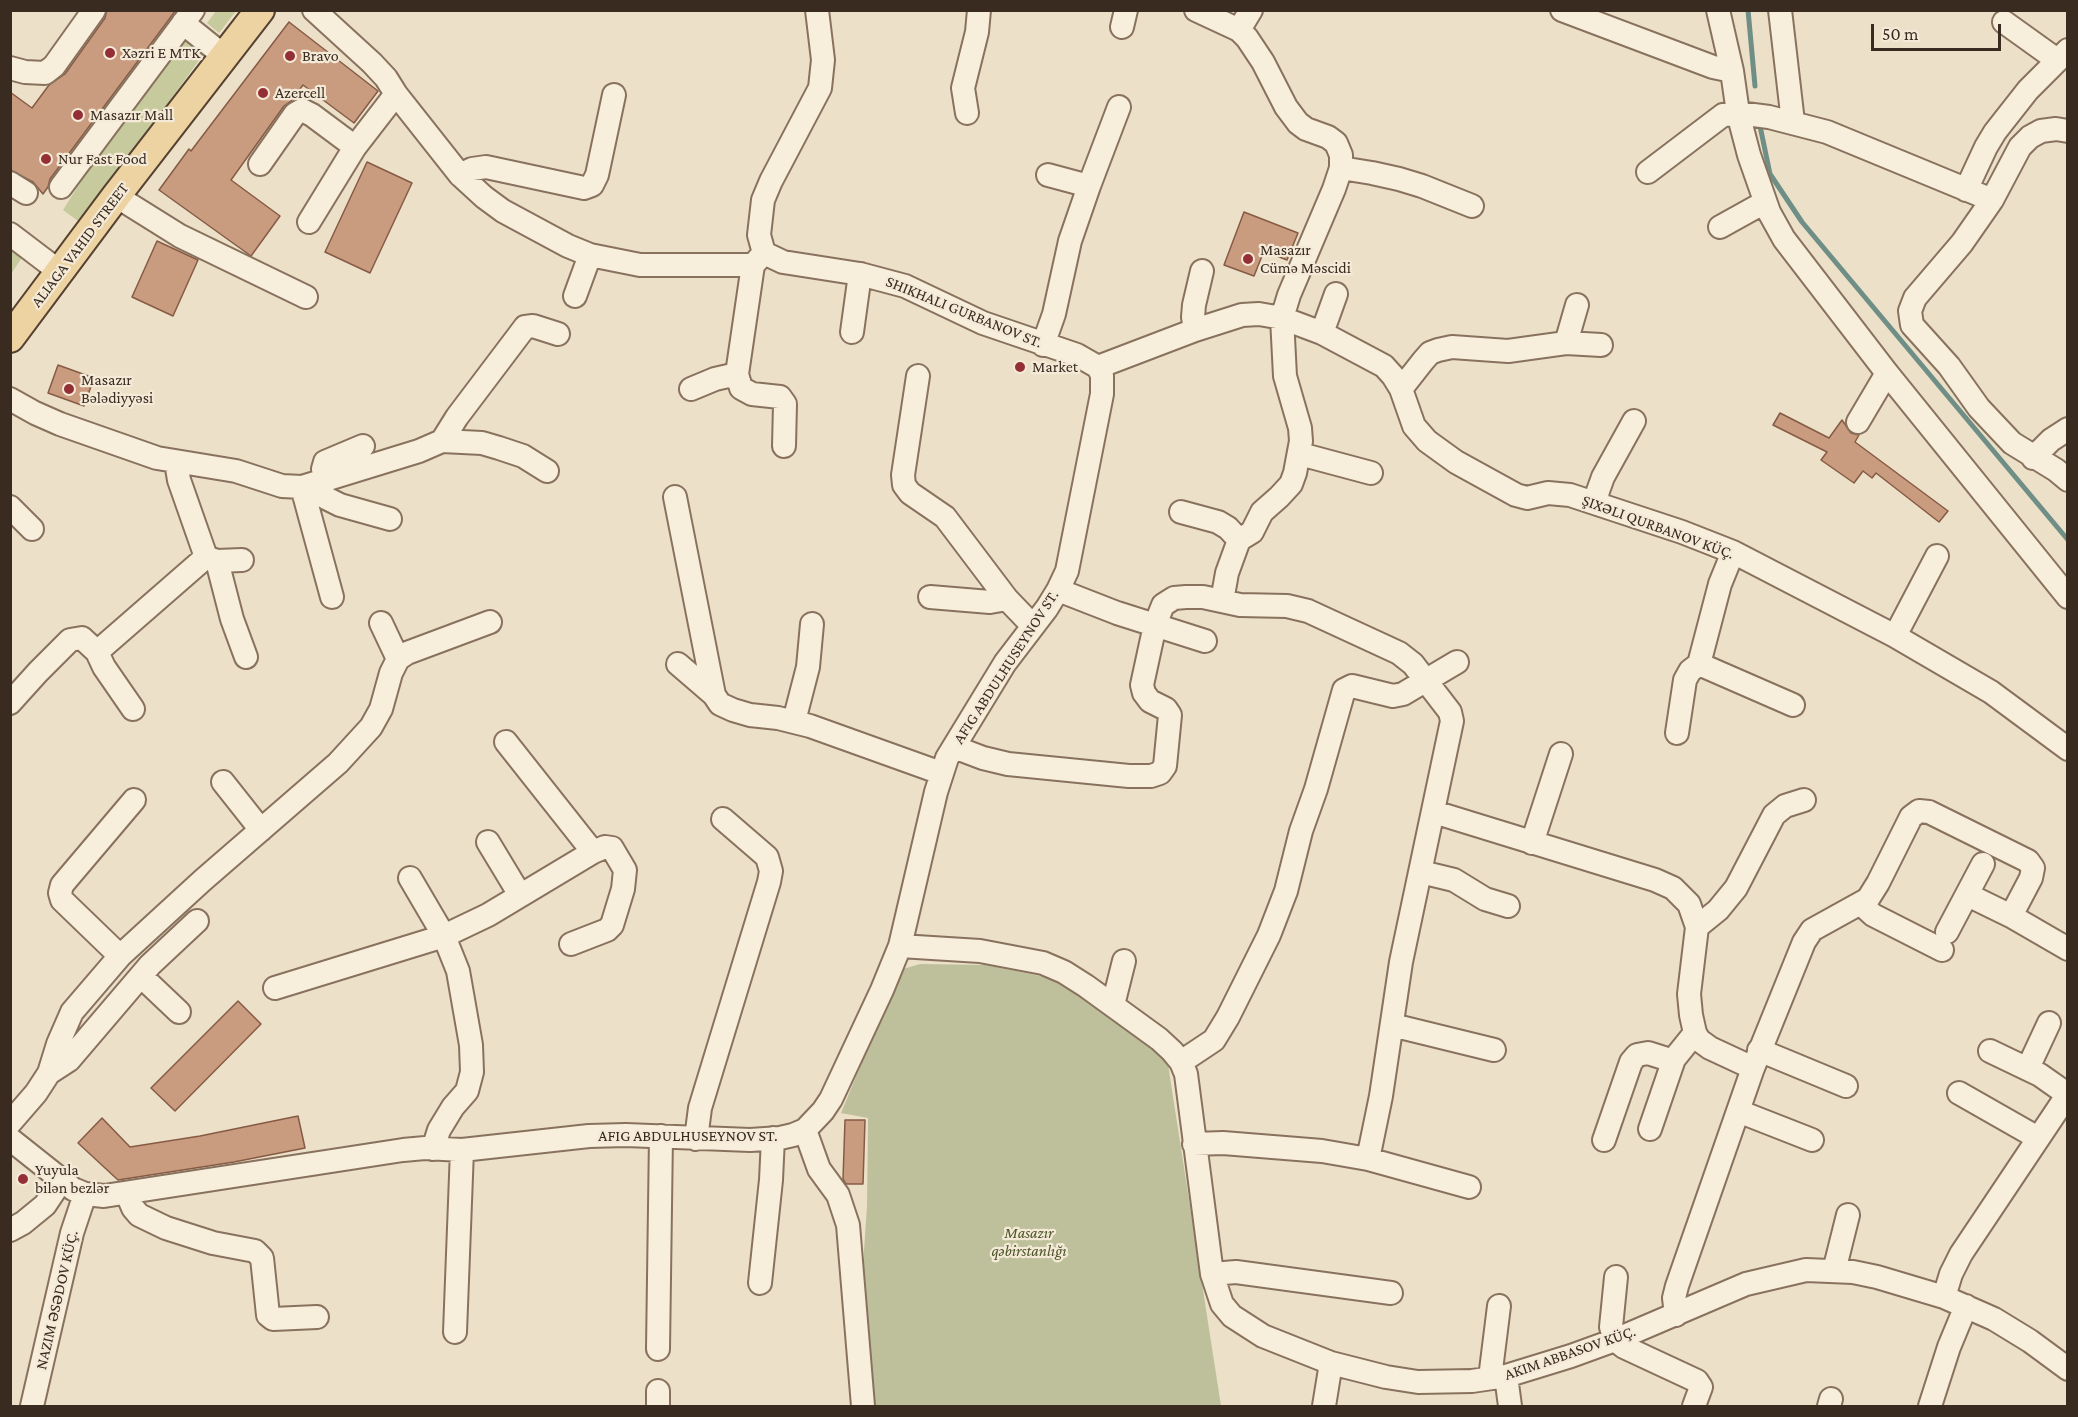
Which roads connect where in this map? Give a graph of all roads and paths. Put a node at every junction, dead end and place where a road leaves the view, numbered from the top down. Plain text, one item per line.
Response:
1 (94, 10) edge
2 (260, 10) edge
3 (314, 10) edge
4 (818, 10) edge
5 (979, 10) edge
6 (1196, 10) edge
7 (1251, 10) edge
8 (1563, 10) edge
9 (1718, 10) edge
10 (1780, 10) edge
11 (188, 17) edge
12 (2004, 22) dead end
13 (1239, 30) junction
14 (2062, 55) edge
15 (224, 56) junction
16 (10, 68) edge
17 (1732, 71) junction
18 (396, 94) junction
19 (614, 95) dead end
20 (1119, 107) dead end
21 (967, 113) dead end
22 (1738, 113) junction
23 (1793, 122) junction
24 (2067, 131) edge
25 (355, 147) junction
26 (260, 164) dead end
27 (1341, 168) junction
28 (1648, 172) dead end
29 (460, 175) junction
30 (1047, 175) dead end
31 (1089, 186) junction
32 (61, 187) dead end
33 (1966, 190) junction
34 (116, 196) junction
35 (1992, 200) junction
36 (1765, 202) junction
37 (1472, 206) dead end
38 (309, 222) dead end
39 (1720, 227) dead end
40 (10, 234) edge
41 (590, 255) junction
42 (759, 259) junction
43 (1202, 271) dead end
44 (60, 272) junction
45 (860, 274) junction
46 (1336, 294) dead end
47 (575, 296) dead end
48 (306, 297) dead end
49 (1577, 305) dead end
50 (1282, 318) junction
51 (1195, 330) junction
52 (852, 332) dead end
53 (1322, 333) junction
54 (12, 334) edge
55 (558, 334) dead end
56 (1566, 343) junction
57 (1043, 345) junction
58 (1601, 345) dead end
59 (1098, 367) junction
60 (1887, 373) junction
61 (737, 374) junction
62 (918, 376) dead end
63 (691, 389) dead end
64 (1401, 389) junction
65 (10, 399) edge
66 (1634, 421) dead end
67 (1858, 422) dead end
68 (2067, 429) edge
69 (442, 441) junction
70 (363, 446) dead end
71 (784, 446) dead end
72 (1300, 454) junction
73 (2033, 458) junction
74 (176, 462) junction
75 (547, 471) dead end
76 (1371, 473) dead end
77 (2067, 480) edge
78 (315, 484) junction
79 (675, 497) dead end
80 (1596, 502) junction
81 (10, 507) edge
82 (1181, 512) dead end
83 (390, 519) dead end
84 (33, 529) dead end
85 (1239, 540) junction
86 (1733, 552) junction
87 (1937, 556) dead end
88 (212, 559) junction
89 (242, 560) dead end
90 (1058, 590) junction
91 (332, 597) dead end
92 (930, 597) dead end
93 (2067, 597) edge
94 (1007, 599) junction
95 (1222, 601) junction
96 (490, 622) dead end
97 (381, 623) dead end
98 (812, 624) dead end
99 (1155, 625) junction
100 (1033, 626) junction
101 (1895, 636) junction
102 (1205, 641) dead end
103 (97, 652) junction
104 (246, 657) dead end
105 (398, 659) junction
106 (1457, 662) dead end
107 (678, 664) dead end
108 (1699, 664) junction
109 (1427, 680) junction
110 (714, 695) junction
111 (10, 703) edge
112 (1793, 705) dead end
113 (133, 709) dead end
114 (794, 721) junction
115 (1677, 734) dead end
116 (506, 742) dead end
117 (954, 747) junction
118 (2067, 749) edge
119 (1561, 754) dead end
120 (941, 773) junction
121 (223, 782) dead end
122 (134, 800) dead end
123 (1804, 800) dead end
124 (1434, 812) junction
125 (723, 819) dead end
126 (261, 830) junction
127 (488, 842) dead end
128 (1533, 843) junction
129 (593, 852) junction
130 (1983, 864) dead end
131 (1421, 872) junction
132 (410, 878) dead end
133 (520, 895) junction
134 (1968, 895) junction
135 (1861, 904) junction
136 (1508, 906) dead end
137 (2011, 916) junction
138 (196, 921) dead end
139 (1697, 927) junction
140 (444, 936) junction
141 (572, 944) dead end
142 (900, 946) junction
143 (2067, 949) edge
144 (120, 956) junction
145 (1124, 962) dead end
146 (141, 976) junction
147 (275, 988) dead end
148 (1113, 1005) junction
149 (179, 1012) dead end
150 (2049, 1023) dead end
151 (1392, 1025) junction
152 (1695, 1033) junction
153 (1494, 1050) dead end
154 (1990, 1051) dead end
155 (1674, 1059) junction
156 (1756, 1059) junction
157 (1181, 1062) junction
158 (2028, 1068) junction
159 (50, 1073) junction
160 (1846, 1086) dead end
161 (1959, 1093) dead end
162 (2067, 1094) edge
163 (1738, 1111) junction
164 (10, 1124) edge
165 (1650, 1129) dead end
166 (805, 1130) junction
167 (661, 1136) junction
168 (773, 1138) junction
169 (2038, 1138) junction
170 (10, 1139) edge
171 (696, 1139) junction
172 (1604, 1140) dead end
173 (1812, 1140) dead end
174 (1194, 1144) junction
175 (433, 1149) junction
176 (462, 1150) junction
177 (1368, 1159) junction
178 (61, 1181) junction
179 (1469, 1187) dead end
180 (85, 1194) junction
181 (127, 1194) junction
182 (1848, 1215) dead end
183 (10, 1230) edge
184 (1834, 1271) junction
185 (1212, 1274) junction
186 (1616, 1277) dead end
187 (760, 1283) dead end
188 (1391, 1293) dead end
189 (1944, 1296) junction
190 (1500, 1306) dead end
191 (1966, 1306) junction
192 (1676, 1315) junction
193 (317, 1317) dead end
194 (455, 1332) dead end
195 (1615, 1340) junction
196 (658, 1349) dead end
197 (2066, 1363) edge
198 (1331, 1364) junction
199 (1498, 1377) junction
200 (32, 1407) edge
201 (863, 1407) edge
202 (1323, 1407) edge
203 (1510, 1407) edge
204 (1694, 1407) edge
205 (1930, 1407) edge

1 - 16 street
2 - 15 main road, ALIAGA VAHID STREET
3 - 18 street
4 - 42 street
5 - 21 street
6 - 13 street
7 - 13 street
8 - 17 street
9 - 17 street
10 - 23 street
11 - 15 street
11 - 32 street
12 - 14 street
13 - 27 street
14 - 33 street
15 - 34 main road, ALIAGA VAHID STREET
17 - 22 street
18 - 25 street
18 - 29 street
19 - 29 street
20 - 31 street
22 - 23 street
22 - 28 street
22 - 36 street
23 - 33 street
24 - 35 street
25 - 26 street
25 - 38 street
27 - 37 street
27 - 50 street
29 - 41 street
30 - 31 street
31 - 57 street
33 - 35 street
34 - 44 main road, ALIAGA VAHID STREET
34 - 48 street
35 - 73 street
36 - 39 street
36 - 60 street
40 - 44 street
41 - 42 street
41 - 47 street
42 - 45 street, SHIKHALI GURBANOV ST.
42 - 61 street
43 - 51 street
44 - 54 main road, ALIAGA VAHID STREET
45 - 52 street
45 - 57 street, SHIKHALI GURBANOV ST.
46 - 53 street
49 - 56 street
50 - 51 street
50 - 53 street
50 - 72 street
51 - 59 street
53 - 64 street
55 - 69 street
56 - 58 street
56 - 64 street
57 - 59 street, SHIKHALI GURBANOV ST.
59 - 90 street, AFIG ABDULHUSEYNOV ST.
60 - 67 street
60 - 93 street
61 - 63 street
61 - 71 street
62 - 94 street
64 - 80 street
65 - 74 street
66 - 80 street
68 - 73 street
69 - 75 street
69 - 78 street
70 - 78 street
72 - 76 street
72 - 85 street
73 - 77 street
74 - 78 street
74 - 88 street
78 - 83 street
78 - 91 street
79 - 110 street
80 - 86 street
81 - 84 street
82 - 85 street
85 - 95 street
86 - 101 street
86 - 108 street
87 - 101 street
88 - 89 street
88 - 103 street
88 - 104 street
90 - 99 street
90 - 100 street, AFIG ABDULHUSEYNOV ST.
92 - 94 street
94 - 100 street
95 - 99 street
95 - 109 street
96 - 105 street
97 - 105 street
98 - 114 street
99 - 102 street
99 - 117 street
100 - 117 street, AFIG ABDULHUSEYNOV ST.
101 - 118 street
103 - 111 street
103 - 113 street
105 - 126 street
106 - 109 street
107 - 110 street
108 - 112 street
108 - 115 street
109 - 124 street
109 - 157 street
110 - 114 street
114 - 120 street
116 - 129 street
117 - 120 street, AFIG ABDULHUSEYNOV ST.
119 - 128 street
120 - 142 street, AFIG ABDULHUSEYNOV ST.
121 - 126 street
122 - 144 street
123 - 139 street
124 - 128 street
124 - 131 street
125 - 171 street
126 - 144 street
127 - 133 street
128 - 139 street
129 - 133 street
129 - 141 street
130 - 134 street
131 - 136 street
131 - 151 street
132 - 140 street
133 - 140 street
134 - 135 street
134 - 137 street
135 - 137 street
135 - 156 street
137 - 143 street
138 - 146 street
139 - 152 street
140 - 147 street
140 - 175 street
142 - 148 street
142 - 166 street, AFIG ABDULHUSEYNOV ST.
144 - 159 street
145 - 148 street
146 - 149 street
146 - 159 street
148 - 157 street
150 - 158 street
151 - 153 street
151 - 177 street
152 - 155 street
152 - 156 street
154 - 158 street
155 - 165 street
155 - 172 street
156 - 160 street
156 - 163 street
157 - 174 street, AKIM ABBASOV KÜÇ.
158 - 162 street
159 - 164 street
161 - 169 street
162 - 169 street
163 - 173 street
163 - 192 street
166 - 168 street, AFIG ABDULHUSEYNOV ST.
166 - 201 street
167 - 171 street, AFIG ABDULHUSEYNOV ST.
167 - 176 street, AFIG ABDULHUSEYNOV ST.
167 - 196 street
168 - 171 street, AFIG ABDULHUSEYNOV ST.
168 - 187 street
169 - 189 street
170 - 178 street, AFIG ABDULHUSEYNOV ST.
174 - 177 street
174 - 185 street, AKIM ABBASOV KÜÇ.
175 - 176 street, AFIG ABDULHUSEYNOV ST.
175 - 181 street, AFIG ABDULHUSEYNOV ST.
176 - 194 street
177 - 179 street
178 - 180 street, AFIG ABDULHUSEYNOV ST.
178 - 183 street
180 - 181 street, AFIG ABDULHUSEYNOV ST.
180 - 200 street, NAZIM ƏSƏDOV KÜÇ.
181 - 193 street
182 - 184 street
184 - 189 street, AKIM ABBASOV KÜÇ.
184 - 192 street, AKIM ABBASOV KÜÇ.
185 - 188 street
185 - 198 street, AKIM ABBASOV KÜÇ.
186 - 195 street
189 - 191 street, AKIM ABBASOV KÜÇ.
190 - 199 street
191 - 197 street, AKIM ABBASOV KÜÇ.
191 - 205 street
192 - 195 street, AKIM ABBASOV KÜÇ.
195 - 199 street, AKIM ABBASOV KÜÇ.
195 - 204 street
198 - 199 street, AKIM ABBASOV KÜÇ.
198 - 202 street
199 - 203 street

